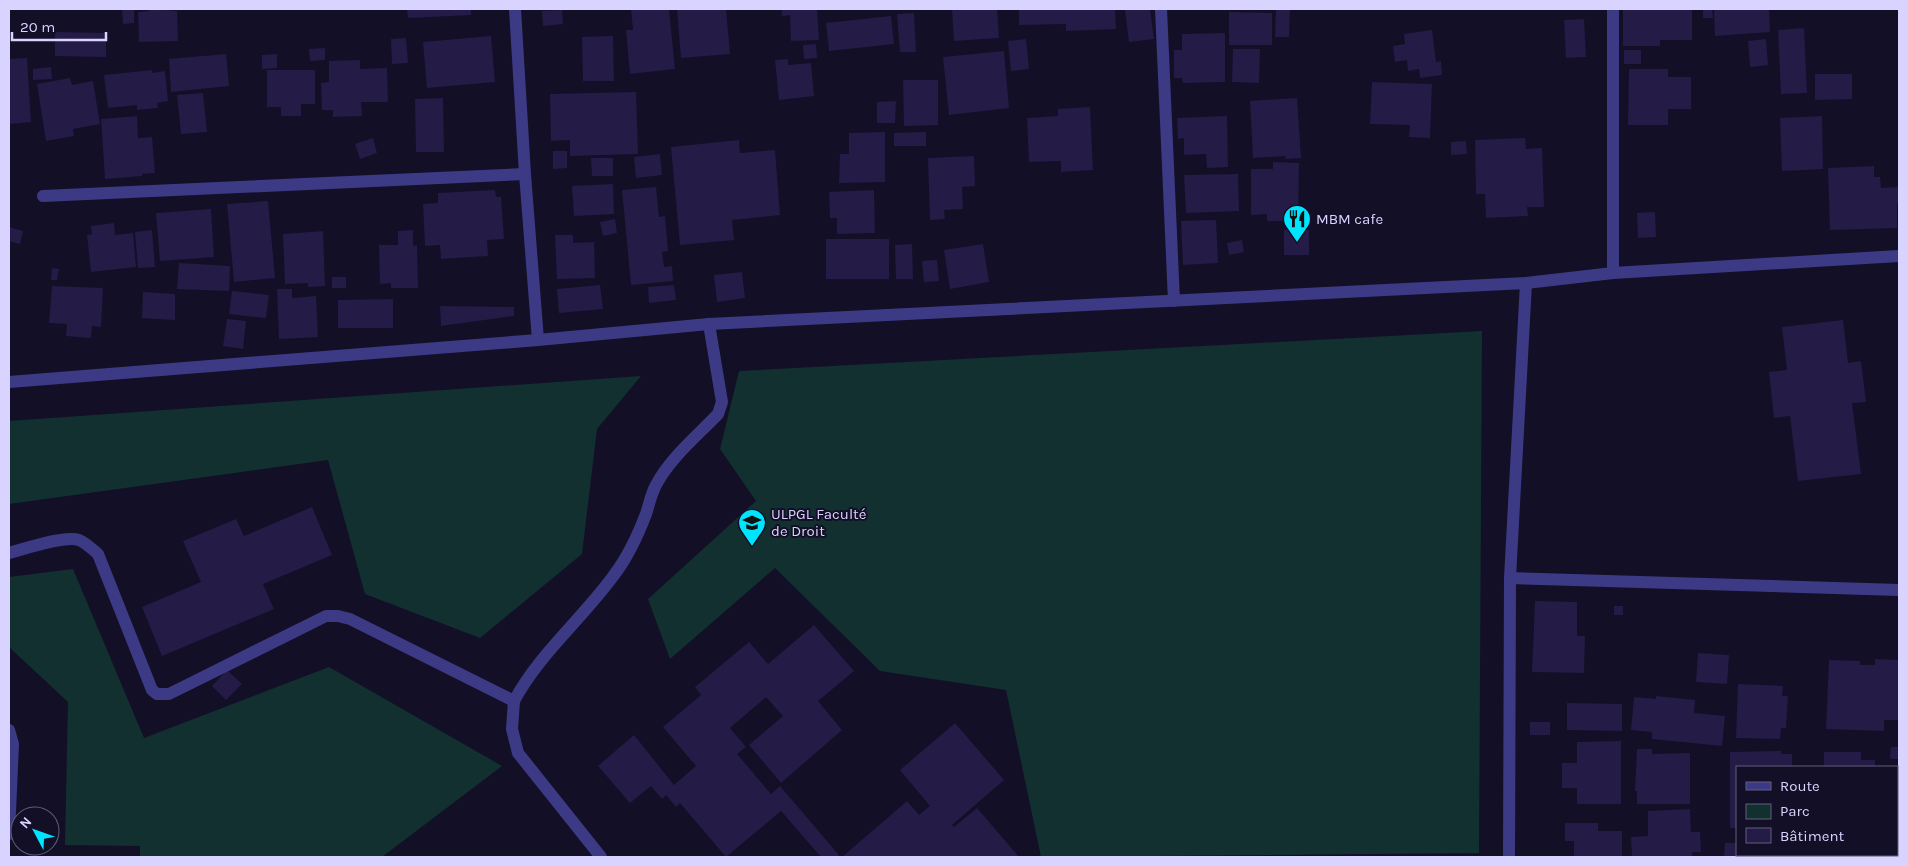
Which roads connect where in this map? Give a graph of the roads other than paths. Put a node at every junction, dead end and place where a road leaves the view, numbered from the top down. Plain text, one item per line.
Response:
1 (515, 9) edge
2 (1161, 9) edge
3 (1613, 9) edge
4 (525, 174) junction
5 (43, 196) dead end
6 (1899, 256) edge
7 (1613, 272) junction
8 (1526, 283) junction
9 (1174, 301) junction
10 (710, 324) junction
11 (538, 340) junction
12 (9, 382) edge
13 (9, 553) edge
14 (1510, 578) junction
15 (1899, 590) edge
16 (514, 701) junction
17 (9, 730) edge
18 (9, 834) edge
19 (601, 857) edge
20 (1509, 857) edge

1 - 4 street
2 - 9 street
3 - 7 street
4 - 5 street
4 - 11 street
6 - 7 street
7 - 8 street
8 - 9 street
8 - 14 street
9 - 10 street
10 - 11 street
10 - 16 street
11 - 12 street
13 - 16 street
14 - 15 street
14 - 20 street
16 - 19 street
17 - 18 street

